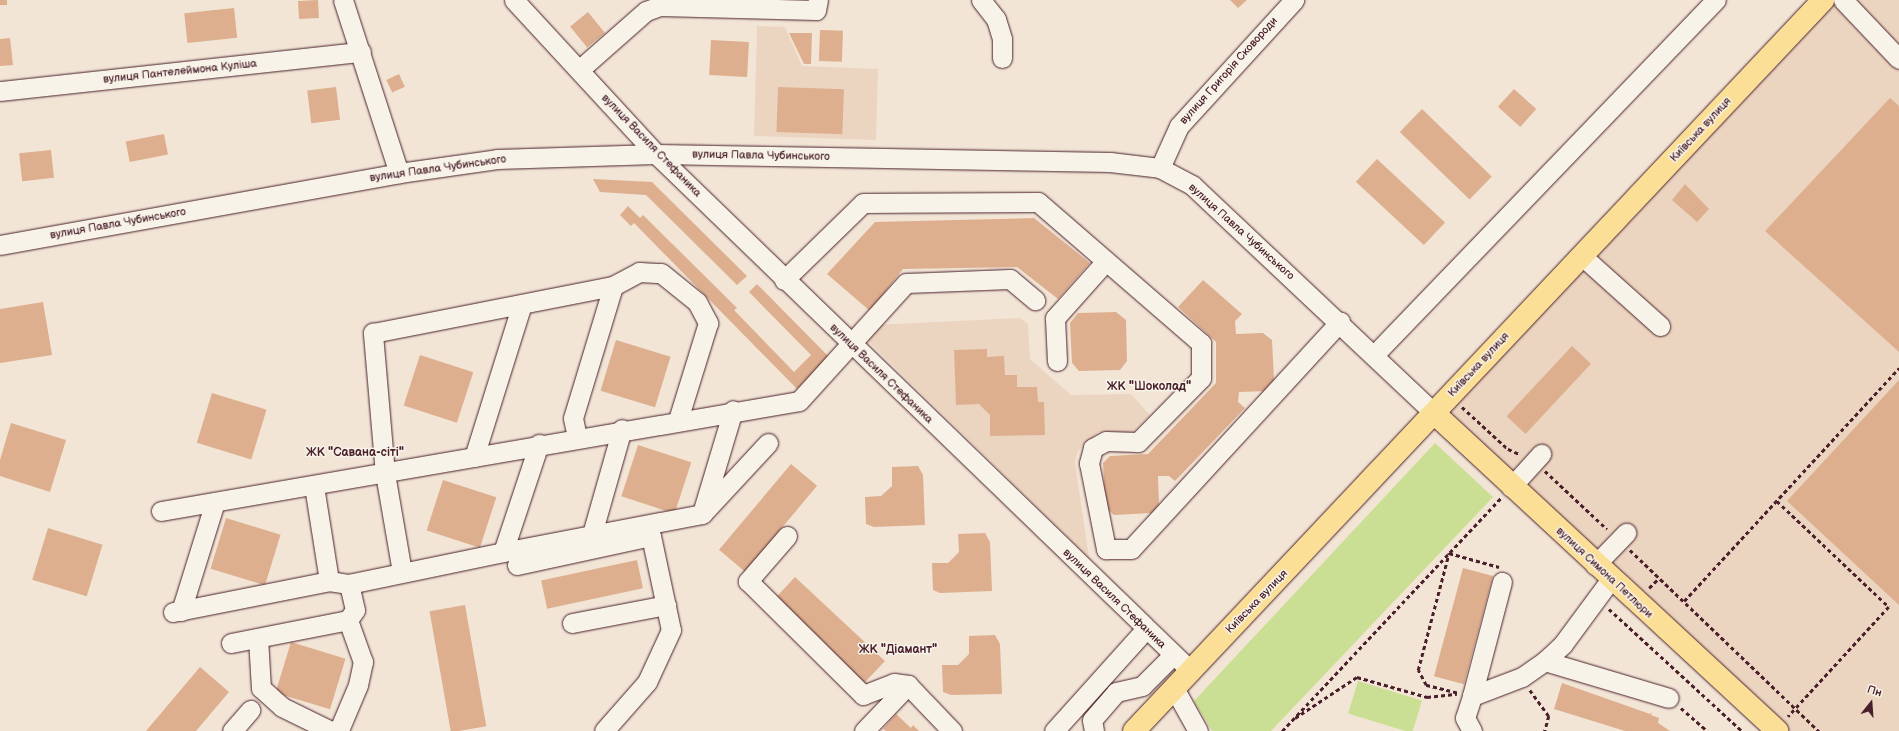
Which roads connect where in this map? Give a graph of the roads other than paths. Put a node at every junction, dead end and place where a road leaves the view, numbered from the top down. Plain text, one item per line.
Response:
1 (343, 0) edge
2 (514, 0) edge
3 (818, 0) edge
4 (981, 0) edge
5 (1294, 0) edge
6 (1716, 0) edge
7 (1823, 0) edge
8 (1843, 0) edge
9 (361, 52) junction
10 (1002, 58) dead end
11 (1899, 59) edge
12 (579, 70) junction
13 (0, 91) edge
14 (656, 154) junction
15 (1160, 168) junction
16 (399, 173) junction
17 (0, 245) edge
18 (1582, 256) junction
19 (1106, 261) junction
20 (784, 280) junction
21 (613, 286) junction
22 (1035, 300) dead end
23 (522, 304) junction
24 (1340, 322) junction
25 (1660, 326) dead end
26 (850, 344) junction
27 (1374, 355) junction
28 (1056, 361) dead end
29 (733, 410) junction
30 (1434, 413) junction
31 (678, 420) junction
32 (622, 429) junction
33 (577, 437) junction
34 (768, 443) dead end
35 (539, 444) junction
36 (474, 457) junction
37 (1538, 458) road end
38 (385, 474) junction
39 (314, 486) junction
40 (1511, 487) junction
41 (215, 502) junction
42 (161, 511) dead end
43 (702, 514) junction
44 (592, 534) junction
45 (786, 536) dead end
46 (1623, 536) road end
47 (503, 552) junction
48 (517, 565) dead end
49 (402, 572) junction
50 (1603, 572) junction
51 (329, 581) junction
52 (1502, 582) road end
53 (349, 584) junction
54 (666, 605) junction
55 (348, 620) junction
56 (572, 623) dead end
57 (1145, 630) junction
58 (258, 638) junction
59 (231, 643) dead end
60 (1173, 655) junction
61 (1545, 661) junction
62 (1190, 671) junction
63 (908, 685) junction
64 (1174, 688) junction
65 (1465, 695) junction
66 (1669, 698) road end
67 (250, 710) dead end
68 (232, 731) edge
69 (604, 731) edge
70 (864, 731) edge
71 (952, 731) edge
72 (1054, 731) edge
73 (1094, 731) edge
74 (1134, 731) edge
75 (1198, 731) edge
76 (1472, 731) edge
77 (1777, 731) edge

1 - 9 street
2 - 12 street, вулиця Василя Стефаника
3 - 12 street
4 - 10 street
5 - 15 street, вулиця Григорія Сковороди
6 - 27 street
7 - 18 main road, Київська вулиця
8 - 11 street
9 - 13 street, вулиця Пантелеймона Куліша
9 - 16 street
12 - 14 street, вулиця Василя Стефаника
14 - 15 street, вулиця Павла Чубинського
14 - 16 street, вулиця Павла Чубинського
14 - 20 street, вулиця Василя Стефаника
15 - 24 street, вулиця Павла Чубинського
16 - 17 street, вулиця Павла Чубинського
18 - 25 street
18 - 30 main road, Київська вулиця
19 - 20 street
19 - 24 street
19 - 28 street
20 - 26 street, вулиця Василя Стефаника
21 - 23 street
21 - 31 street
21 - 33 street
22 - 26 street
23 - 36 street
23 - 38 street
24 - 27 street, вулиця Павла Чубинського
26 - 29 street
26 - 57 street, вулиця Василя Стефаника
27 - 30 street, вулиця Павла Чубинського
29 - 31 street
29 - 43 street
30 - 40 main road, вулиця Симона Петлюри
30 - 62 main road, Київська вулиця
31 - 32 street
32 - 33 street
32 - 44 street
33 - 35 street
34 - 43 street
35 - 36 street
35 - 47 street
36 - 38 street
37 - 40 street
38 - 39 street
38 - 49 street
39 - 41 street
39 - 51 street
40 - 50 main road, вулиця Симона Петлюри
41 - 42 street
41 - 51 street
43 - 44 street
44 - 47 street
45 - 63 street
46 - 50 street
47 - 49 street
48 - 54 street
49 - 53 street
50 - 61 street
50 - 77 main road, вулиця Симона Петлюри
51 - 53 street
52 - 65 street
53 - 55 street
54 - 56 street
54 - 69 street
55 - 58 street
55 - 58 street
57 - 60 street, вулиця Василя Стефаника
57 - 72 street
58 - 59 street
60 - 62 street, вулиця Василя Стефаника
60 - 73 street
61 - 65 street
61 - 66 street
62 - 64 main road, Київська вулиця
63 - 70 street
63 - 71 street
64 - 74 main road, Київська вулиця
64 - 75 street
65 - 76 street
67 - 68 street

